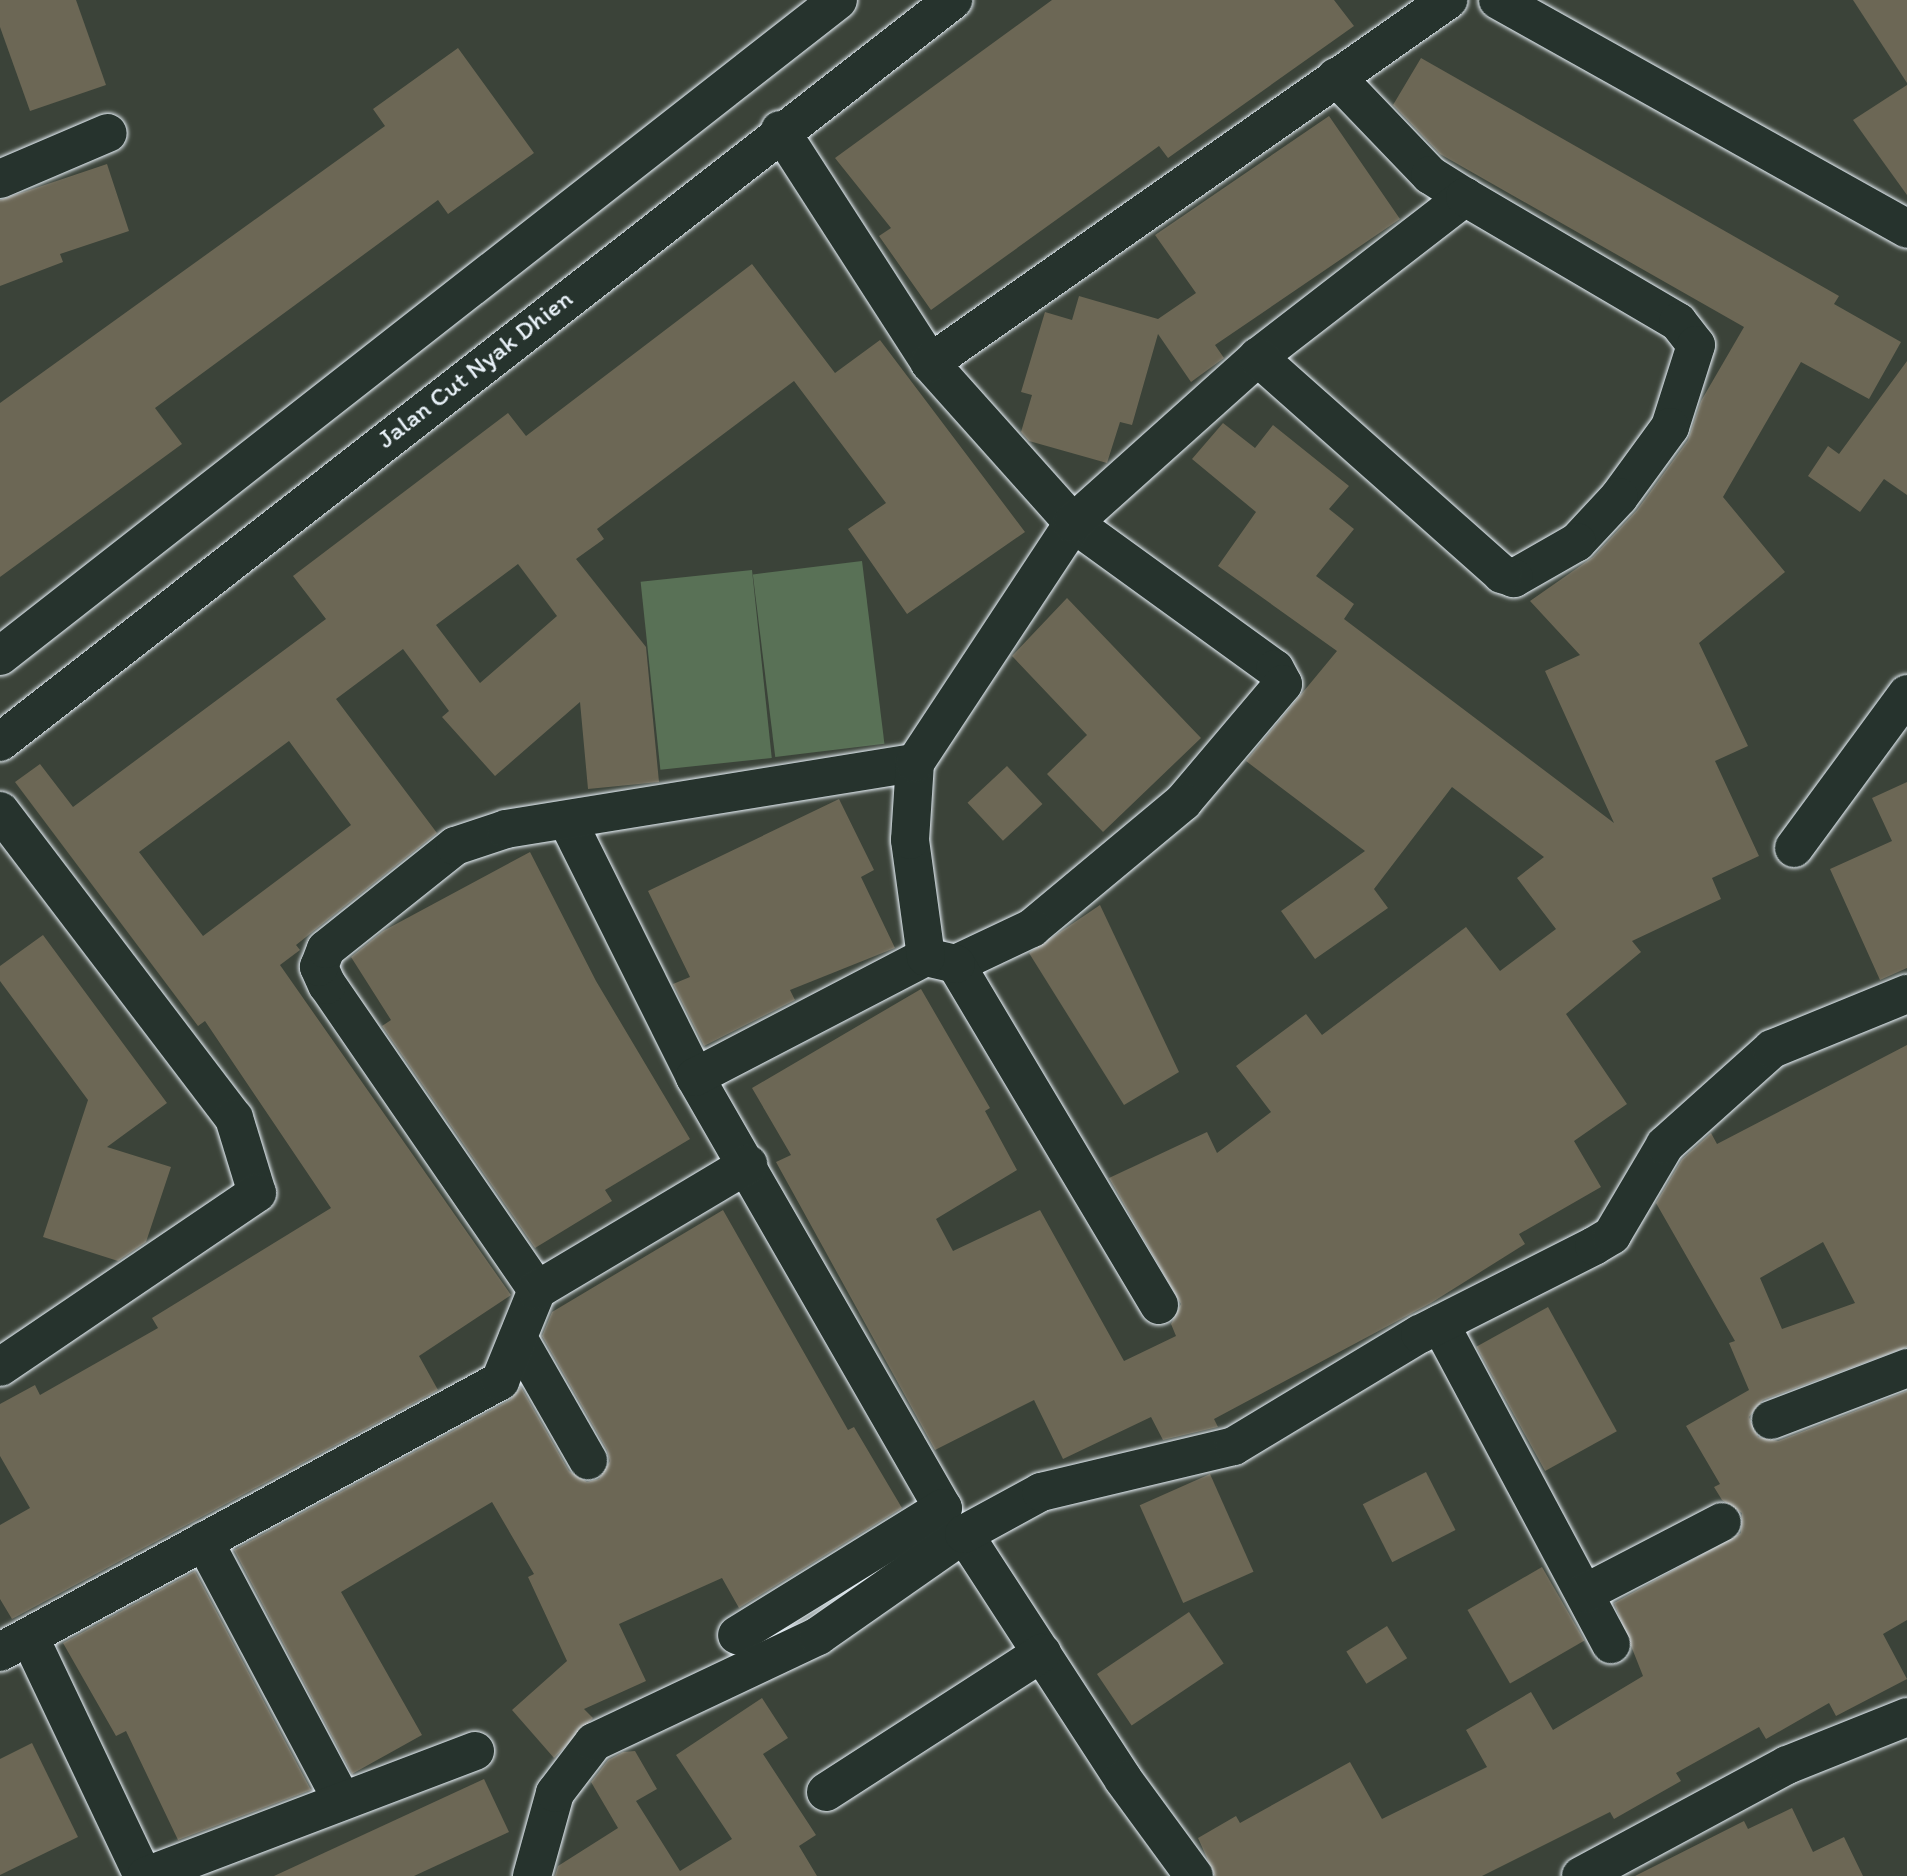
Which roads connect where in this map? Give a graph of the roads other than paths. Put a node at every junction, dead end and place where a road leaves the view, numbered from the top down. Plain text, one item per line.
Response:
1 (838, 0) edge
2 (953, 0) edge
3 (1448, 0) edge
4 (1498, 0) edge
5 (1336, 77) junction
6 (780, 130) junction
7 (108, 133) dead end
8 (0, 179) edge
9 (1465, 197) junction
10 (1907, 229) edge
11 (1258, 357) junction
12 (930, 363) junction
13 (1073, 523) junction
14 (0, 656) edge
15 (1907, 694) edge
16 (0, 742) edge
17 (915, 763) junction
18 (0, 811) edge
19 (568, 822) junction
20 (1794, 848) dead end
21 (941, 961) junction
22 (1907, 994) edge
23 (695, 1077) junction
24 (748, 1164) junction
25 (537, 1290) junction
26 (1159, 1305) dead end
27 (1440, 1324) junction
28 (518, 1338) junction
29 (0, 1367) edge
30 (1907, 1368) edge
31 (1771, 1420) dead end
32 (588, 1460) dead end
33 (1722, 1522) dead end
34 (964, 1534) junction
35 (204, 1541) junction
36 (1585, 1593) junction
37 (737, 1635) dead end
38 (1611, 1644) dead end
39 (15, 1645) edge
40 (1042, 1653) junction
41 (1907, 1717) edge
42 (475, 1751) dead end
43 (826, 1792) dead end
44 (342, 1801) junction
45 (145, 1876) edge
46 (532, 1876) edge
47 (1194, 1876) edge
48 (1581, 1876) edge

1 - 14 main road
2 - 6 main road, Jalan Cut Nyak Dhien
3 - 5 main road
4 - 10 main road
5 - 9 main road
5 - 12 main road
6 - 12 main road
6 - 16 main road, Jalan Cut Nyak Dhien
7 - 8 main road
9 - 11 main road
9 - 11 main road
11 - 13 main road
12 - 13 main road
13 - 17 main road
13 - 21 main road
15 - 20 main road
17 - 19 main road
17 - 21 main road
18 - 29 main road
19 - 23 main road
19 - 25 main road
21 - 23 main road
21 - 26 main road
22 - 27 main road
23 - 24 main road
24 - 25 main road
24 - 37 main road
25 - 28 main road
27 - 34 main road
27 - 36 main road
28 - 32 main road
28 - 35 main road
30 - 31 main road
33 - 36 main road
34 - 40 main road
34 - 46 main road
35 - 39 main road
35 - 44 main road
36 - 38 main road
39 - 45 main road
40 - 43 main road
40 - 47 main road
41 - 48 main road
42 - 44 main road
44 - 45 main road

